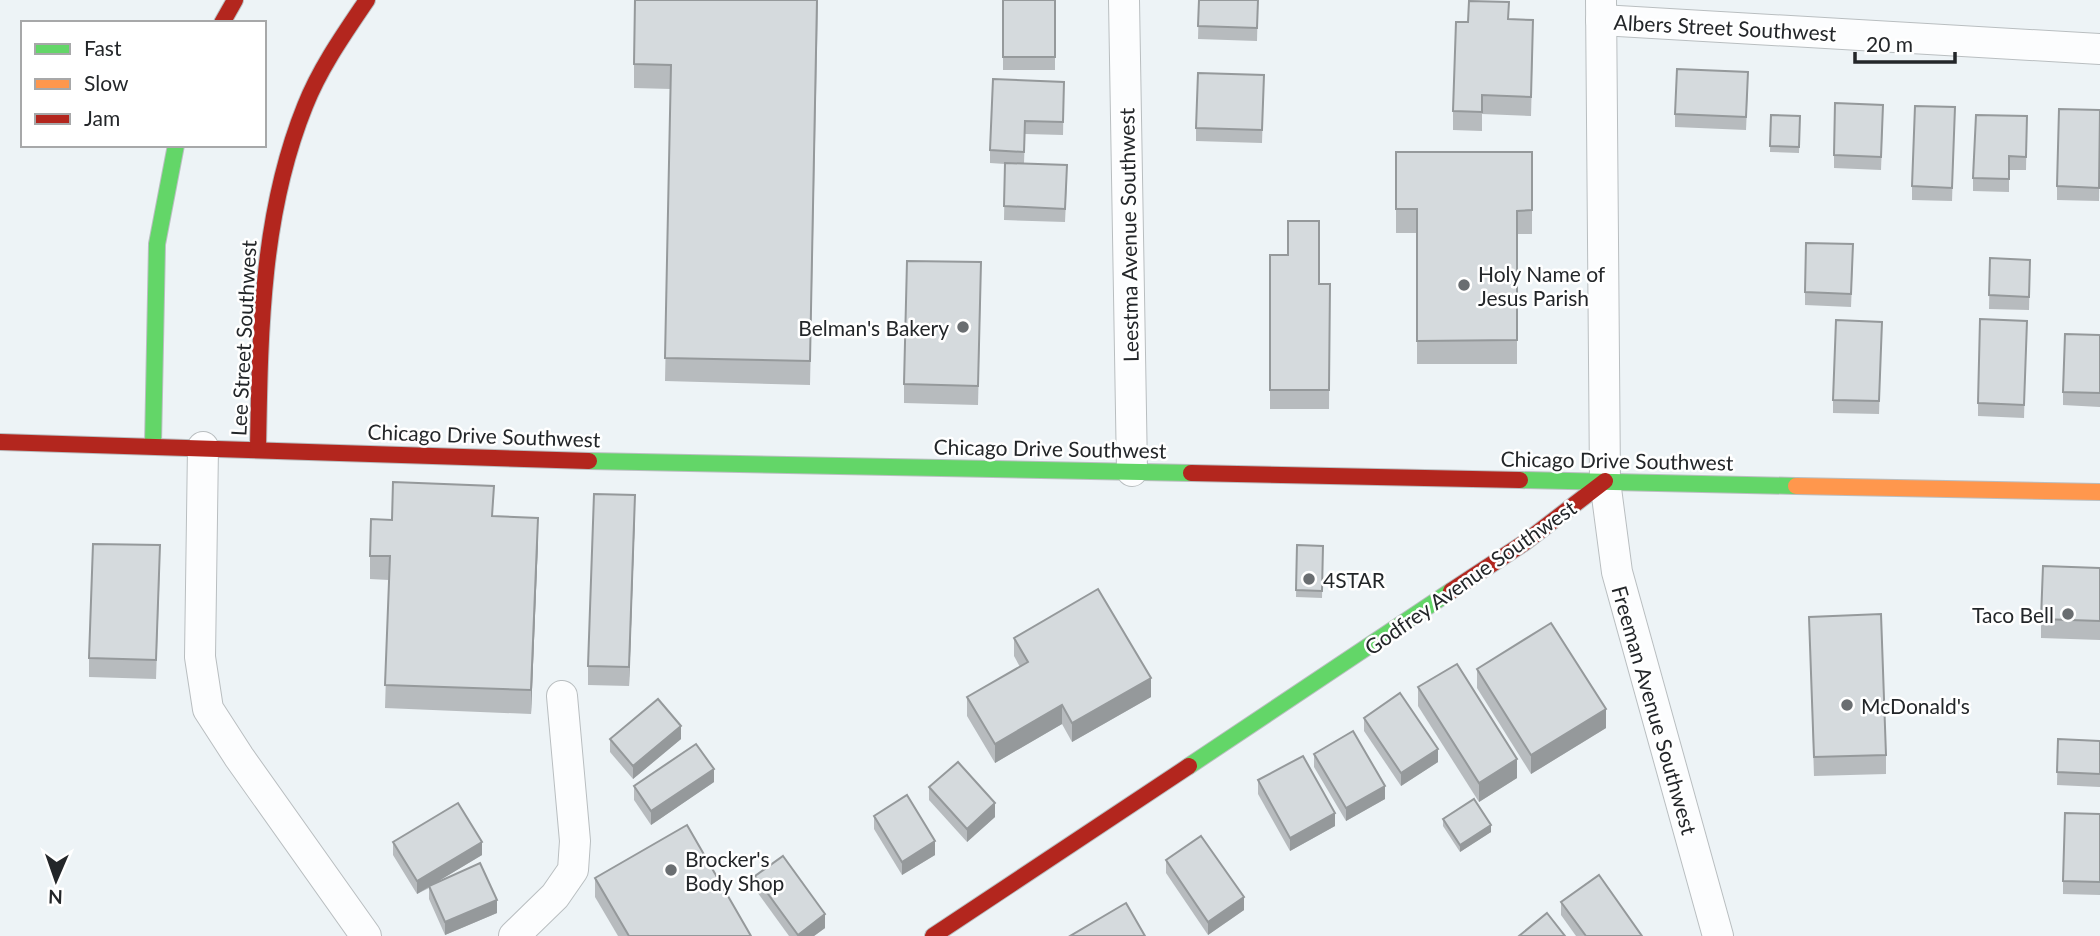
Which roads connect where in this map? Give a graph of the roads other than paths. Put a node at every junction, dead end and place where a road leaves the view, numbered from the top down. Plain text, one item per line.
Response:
1 (234, 0) edge
2 (367, 0) edge
3 (1124, 0) edge
4 (1601, 10) edge
5 (223, 21) edge
6 (2100, 49) edge
7 (176, 147) edge
8 (0, 442) edge
9 (153, 445) junction
10 (203, 447) junction
11 (258, 449) junction
12 (1132, 471) junction
13 (1605, 481) junction
14 (2100, 492) edge
15 (562, 696) dead end
16 (366, 936) edge
17 (514, 936) edge
18 (933, 936) edge
19 (1718, 936) edge

1 - 5 main road
2 - 11 main road, Lee Street Southwest
3 - 12 street, Leestma Avenue Southwest
4 - 6 street, Albers Street Southwest
4 - 13 street
7 - 9 main road
8 - 9 main road, Chicago Drive Southwest
9 - 10 main road, Chicago Drive Southwest
10 - 11 main road, Chicago Drive Southwest
10 - 16 street
11 - 12 main road, Chicago Drive Southwest
12 - 13 main road, Chicago Drive Southwest
13 - 14 main road, Chicago Drive Southwest
13 - 18 main road, Godfrey Avenue Southwest
13 - 19 street, Freeman Avenue Southwest
15 - 17 street

